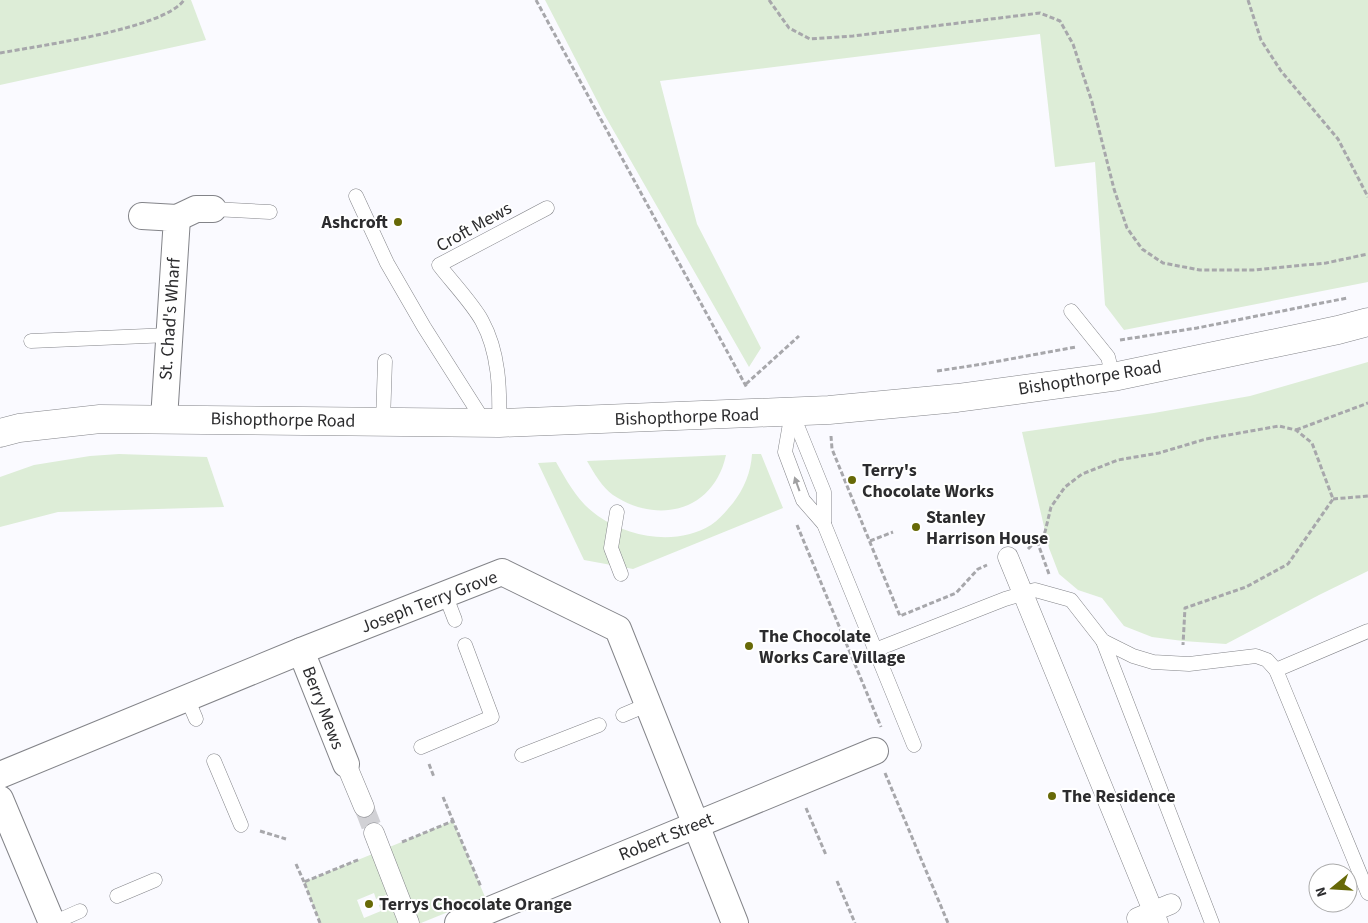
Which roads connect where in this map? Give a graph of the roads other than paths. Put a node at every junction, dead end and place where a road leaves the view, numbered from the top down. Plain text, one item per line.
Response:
1 (356, 196) dead end
2 (547, 208) dead end
3 (213, 210) joint
4 (270, 212) dead end
5 (142, 216) dead end
6 (177, 218) junction
7 (1070, 311) dead end
8 (1368, 322) edge
9 (170, 335) junction
10 (31, 341) dead end
11 (385, 361) dead end
12 (1113, 378) junction
13 (792, 412) junction
14 (164, 419) junction
15 (383, 422) junction
16 (492, 423) junction
17 (0, 434) edge
18 (617, 512) dead end
19 (824, 524) junction
20 (1008, 557) road end
21 (621, 574) dead end
22 (1023, 593) junction
23 (445, 594) junction
24 (455, 620) dead end
25 (1368, 631) edge
26 (1103, 641) junction
27 (465, 645) dead end
28 (875, 650) junction
29 (301, 651) junction
30 (1276, 670) junction
31 (649, 704) junction
32 (623, 715) dead end
33 (599, 725) dead end
34 (914, 744) dead end
35 (422, 747) dead end
36 (875, 751) road end
37 (522, 755) dead end
38 (214, 761) dead end
39 (346, 764) joint
40 (0, 775) edge
41 (0, 799) edge
42 (364, 807) tunnel mouth
43 (241, 825) road end
44 (696, 825) junction
45 (374, 832) tunnel mouth
46 (155, 880) dead end
47 (1368, 893) edge
48 (118, 896) dead end
49 (80, 911) dead end
50 (1154, 914) edge
51 (52, 923) edge
52 (409, 923) edge
53 (458, 923) edge
54 (735, 923) edge
55 (1212, 923) edge

1 - 16 lane
2 - 16 lane, Croft Mews
3 - 4 lane
3 - 6 street
5 - 6 street
6 - 9 street, St. Chad's Wharf
7 - 12 lane
8 - 12 street, Bishopthorpe Road
9 - 10 lane
9 - 14 street, St. Chad's Wharf
11 - 15 lane
12 - 13 street, Bishopthorpe Road
13 - 16 street, Bishopthorpe Road
13 - 19 lane
19 -> 13 lane
14 - 15 street, Bishopthorpe Road
14 - 17 street, Bishopthorpe Road
15 - 16 street, Bishopthorpe Road
18 - 21 lane
19 - 28 lane
20 - 22 street
22 - 26 lane
22 - 28 lane
22 - 50 street
23 - 24 lane
23 - 29 street, Joseph Terry Grove
23 - 31 street, Joseph Terry Grove
25 - 30 lane
26 - 30 lane
26 - 55 lane
27 - 35 lane
28 - 34 lane
29 - 39 street, Berry Mews
29 - 40 street, Joseph Terry Grove
30 - 47 lane
31 - 32 lane
31 - 44 street, Joseph Terry Grove
33 - 37 lane
36 - 44 street, Robert Street
38 - 43 lane
39 - 42 street
41 - 51 street
44 - 53 street, Robert Street
44 - 54 street, Joseph Terry Grove
45 - 52 street
46 - 48 lane
49 - 51 lane

